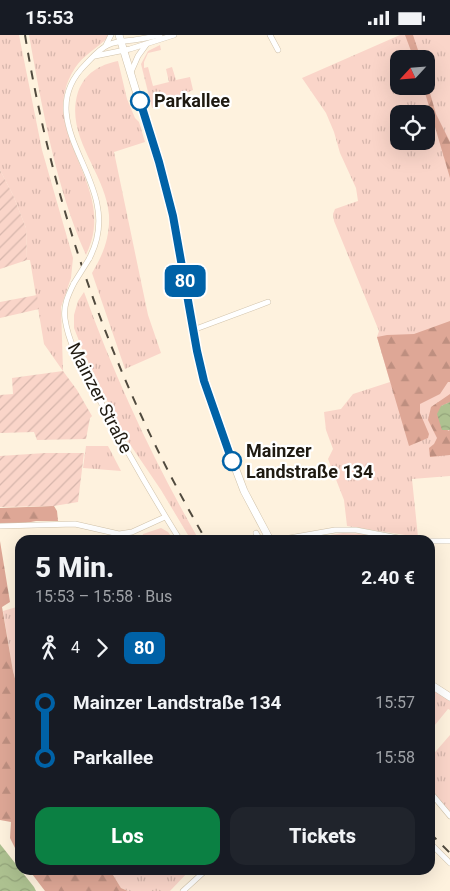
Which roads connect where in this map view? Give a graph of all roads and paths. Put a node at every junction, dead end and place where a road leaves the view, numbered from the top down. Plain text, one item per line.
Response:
1 (111, 35) edge
2 (160, 35) edge
3 (174, 35) edge
4 (270, 35) edge
5 (120, 38) edge
6 (146, 44) junction
7 (106, 45) junction
8 (278, 50) dead end
9 (124, 51) junction
10 (94, 57) junction
11 (131, 72) junction
12 (268, 302) dead end
13 (193, 329) junction
14 (165, 517) junction
15 (0, 527) edge
16 (177, 535) edge
17 (267, 535) edge
18 (309, 535) edge
19 (382, 535) edge
20 (435, 541) edge
21 (450, 541) edge
22 (435, 687) edge
23 (450, 697) edge
24 (435, 799) edge
25 (450, 816) edge
26 (435, 848) edge
27 (450, 863) edge
28 (201, 875) edge
29 (183, 891) edge

1 - 7 street
2 - 5 street
3 - 6 street
4 - 8 street
5 - 7 street
5 - 9 main road
6 - 9 street
6 - 11 street
7 - 10 street, Mainzer Straße
9 - 10 street
9 - 11 main road
10 - 14 street, Mainzer Straße, bridge
11 - 13 main road
12 - 13 street
13 - 17 main road
14 - 15 street
14 - 16 street, Mainzer Straße
18 - 19 street
20 - 21 street
22 - 23 main road
24 - 25 street
26 - 27 street
28 - 29 street

